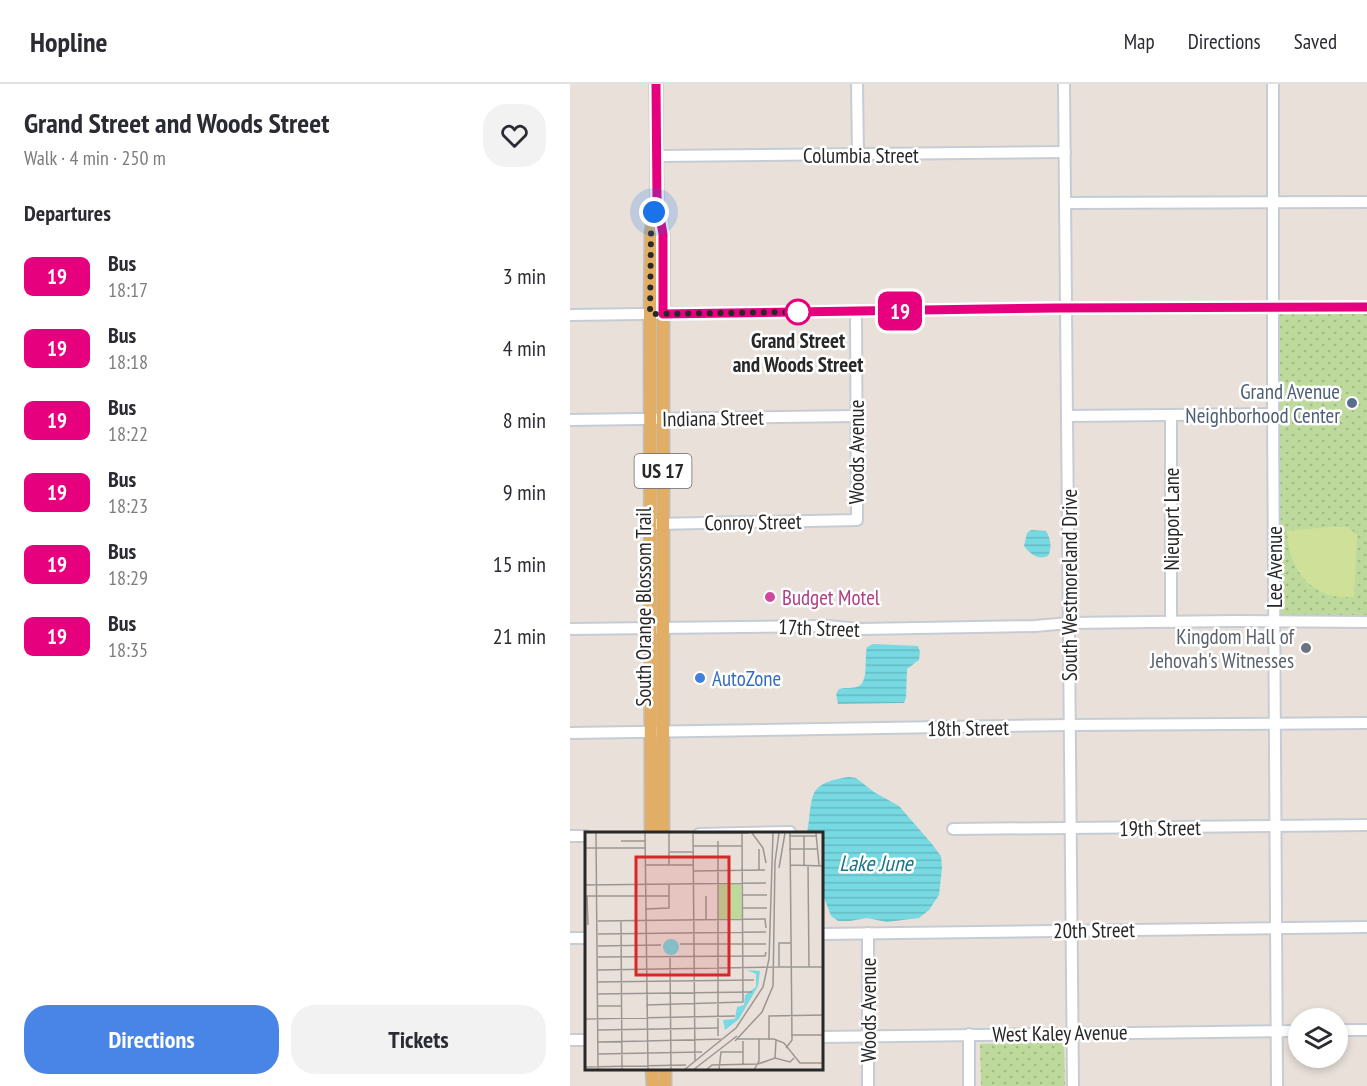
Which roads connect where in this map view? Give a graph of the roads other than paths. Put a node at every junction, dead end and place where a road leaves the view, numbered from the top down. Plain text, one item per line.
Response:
1 (656, 84) edge
2 (857, 84) edge
3 (1064, 84) edge
4 (1273, 84) edge
5 (1065, 153) junction
6 (858, 155) junction
7 (657, 156) junction
8 (657, 200) junction
9 (1273, 202) junction
10 (1367, 202) edge
11 (1065, 203) junction
12 (1367, 307) edge
13 (1066, 308) junction
14 (1272, 308) junction
15 (856, 312) junction
16 (650, 314) junction
17 (663, 314) junction
18 (570, 315) edge
19 (1273, 414) junction
20 (856, 416) junction
21 (1067, 416) junction
22 (1171, 416) junction
23 (650, 419) junction
24 (664, 419) junction
25 (570, 420) edge
26 (857, 520) joint
27 (656, 524) junction
28 (1171, 622) junction
29 (1274, 622) junction
30 (1367, 622) edge
31 (1069, 623) junction
32 (656, 628) junction
33 (570, 629) edge
34 (1367, 723) edge
35 (1275, 724) junction
36 (1070, 725) junction
37 (656, 732) junction
38 (570, 733) edge
39 (1367, 825) edge
40 (1276, 826) junction
41 (953, 829) dead end
42 (1070, 829) junction
43 (651, 832) edge
44 (663, 832) edge
45 (1367, 927) edge
46 (1277, 928) junction
47 (1072, 930) junction
48 (868, 933) junction
49 (824, 934) edge
50 (1348, 1030) edge
51 (1367, 1030) edge
52 (1277, 1031) junction
53 (1288, 1031) edge
54 (1073, 1033) junction
55 (969, 1034) junction
56 (867, 1036) junction
57 (824, 1037) edge
58 (868, 1086) edge
59 (969, 1086) edge
60 (1073, 1086) edge
61 (1277, 1086) edge

1 - 7 main road, South Orange Blossom Trail / US 17
2 - 6 street
3 - 5 street, South Westmoreland Drive
4 - 9 street, Lee Avenue
5 - 6 street, Columbia Street
5 - 11 street, South Westmoreland Drive
6 - 7 street, Columbia Street
7 - 8 main road, South Orange Blossom Trail / US 17
8 - 16 main road, South Orange Blossom Trail / US 17
8 - 17 main road, South Orange Blossom Trail / US 17
9 - 10 street
9 - 11 street
9 - 14 street, Lee Avenue
11 - 13 street, South Westmoreland Drive
12 - 14 street
13 - 14 street
13 - 15 street
13 - 21 street, South Westmoreland Drive
14 - 19 street, Lee Avenue
15 - 17 street
15 - 20 street, Woods Avenue
16 - 17 street
16 - 18 street
16 - 23 main road, South Orange Blossom Trail / US 17
17 - 24 main road, South Orange Blossom Trail / US 17
19 - 22 street
19 - 29 street, Lee Avenue
20 - 24 street, Indiana Street
20 - 26 street, Woods Avenue
21 - 22 street
21 - 31 street, South Westmoreland Drive
22 - 28 street, Nieuport Lane
23 - 24 street, Indiana Street
23 - 25 street, Indiana Street
23 - 27 main road, South Orange Blossom Trail / US 17
24 - 27 main road, South Orange Blossom Trail / US 17
26 - 27 street, Conroy Street
27 - 32 main road, South Orange Blossom Trail / US 17
28 - 29 street, 17th Street
28 - 31 street, 17th Street
29 - 30 street, 17th Street
29 - 35 street, Lee Avenue
31 - 32 street, 17th Street
31 - 36 street, South Westmoreland Drive
32 - 33 street, 17th Street
32 - 37 main road, South Orange Blossom Trail / US 17
34 - 35 street, 18th Street
35 - 36 street, 18th Street
35 - 40 street, Lee Avenue
36 - 37 street, 18th Street
36 - 42 street, South Westmoreland Drive
37 - 38 street, 18th Street
37 - 43 main road, South Orange Blossom Trail / US 17
37 - 44 main road, South Orange Blossom Trail / US 17
39 - 40 street, 19th Street
40 - 42 street, 19th Street
40 - 46 street, Lee Avenue
41 - 42 street, 19th Street
42 - 47 street, South Westmoreland Drive
45 - 46 street, 20th Street
46 - 47 street, 20th Street
46 - 52 street, Lee Avenue
47 - 48 street, 20th Street
47 - 54 street, South Westmoreland Drive
48 - 49 street, 20th Street
48 - 56 street, Woods Avenue
50 - 51 street
52 - 53 street, West Kaley Avenue
52 - 54 street, West Kaley Avenue
52 - 61 street, Lee Avenue
54 - 55 street, West Kaley Avenue
54 - 60 street, South Westmoreland Drive
55 - 56 street, West Kaley Avenue
55 - 59 street
56 - 57 street, West Kaley Avenue
56 - 58 street, Woods Avenue

